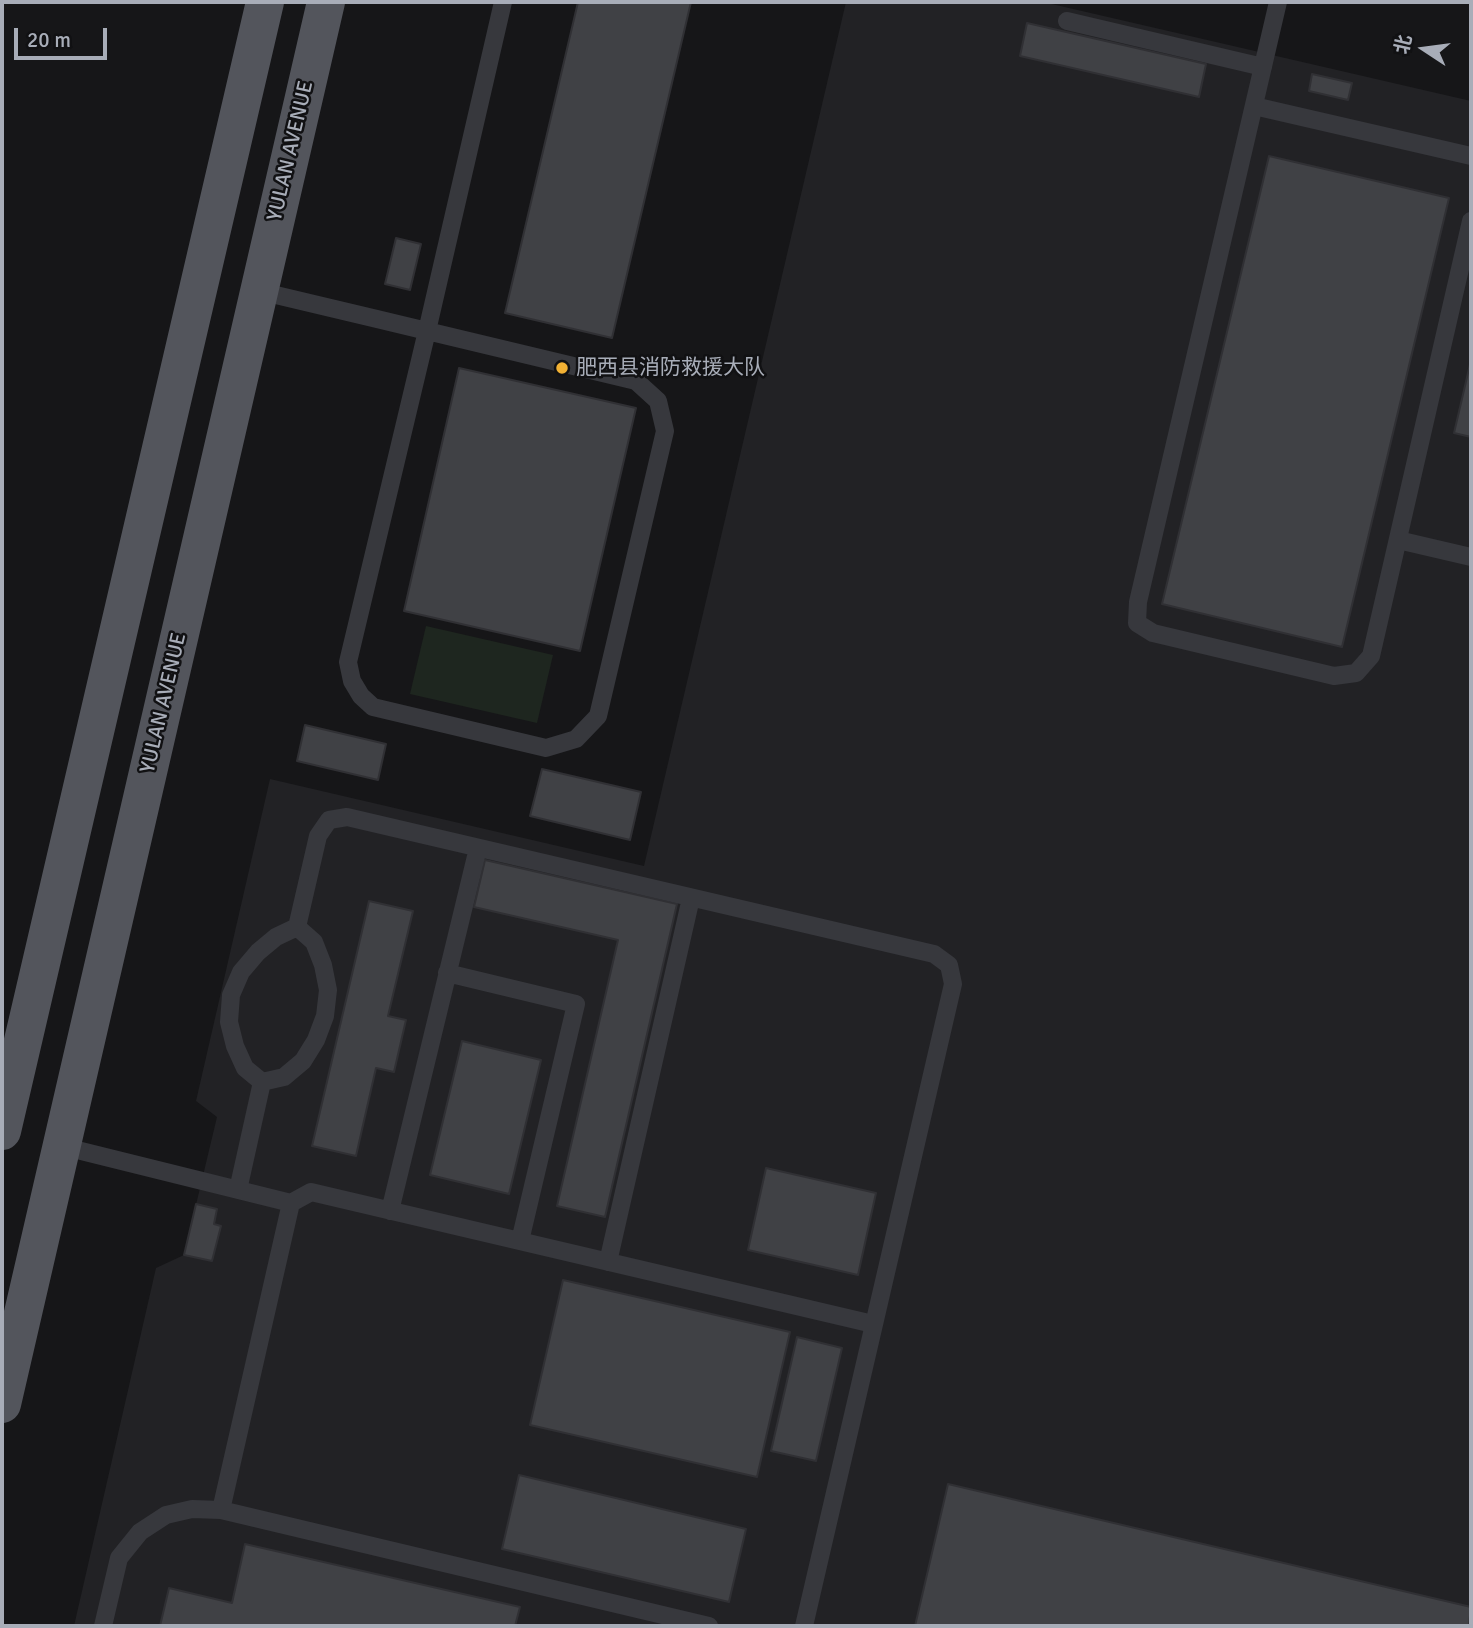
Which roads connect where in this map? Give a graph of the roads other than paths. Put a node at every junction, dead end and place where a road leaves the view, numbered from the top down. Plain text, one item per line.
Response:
1 (265, 2) edge
2 (326, 2) edge
3 (503, 2) edge
4 (1278, 2) edge
5 (1067, 21) dead end
6 (1263, 67) junction
7 (1254, 106) junction
8 (1471, 156) edge
9 (1471, 221) edge
10 (259, 290) junction
11 (427, 331) junction
12 (1398, 540) junction
13 (1471, 557) edge
14 (478, 848) junction
15 (691, 898) junction
16 (297, 927) junction
17 (447, 974) junction
18 (262, 1082) junction
19 (2, 1131) edge
20 (61, 1146) junction
21 (238, 1190) junction
22 (291, 1203) junction
23 (390, 1211) junction
24 (520, 1241) junction
25 (608, 1262) junction
26 (873, 1324) junction
27 (2, 1404) edge
28 (221, 1510) junction
29 (103, 1626) edge
30 (709, 1626) edge
31 (804, 1626) edge

1 - 19 main road
2 - 10 main road, YULAN AVENUE
3 - 11 lane
4 - 6 lane
5 - 6 lane
6 - 7 lane
7 - 8 lane
7 - 12 lane
9 - 12 lane
10 - 11 lane
10 - 20 main road, YULAN AVENUE
11 - 11 lane
12 - 13 lane
14 - 15 lane
14 - 16 lane
14 - 17 lane
15 - 25 lane
15 - 26 lane
16 - 18 lane
16 - 18 lane
17 - 23 lane
17 - 24 lane
18 - 21 lane
20 - 21 lane
20 - 27 main road, YULAN AVENUE
21 - 22 lane
22 - 23 lane
22 - 28 lane
23 - 24 lane
24 - 25 lane
25 - 26 lane
26 - 31 lane
28 - 29 lane
28 - 30 lane

